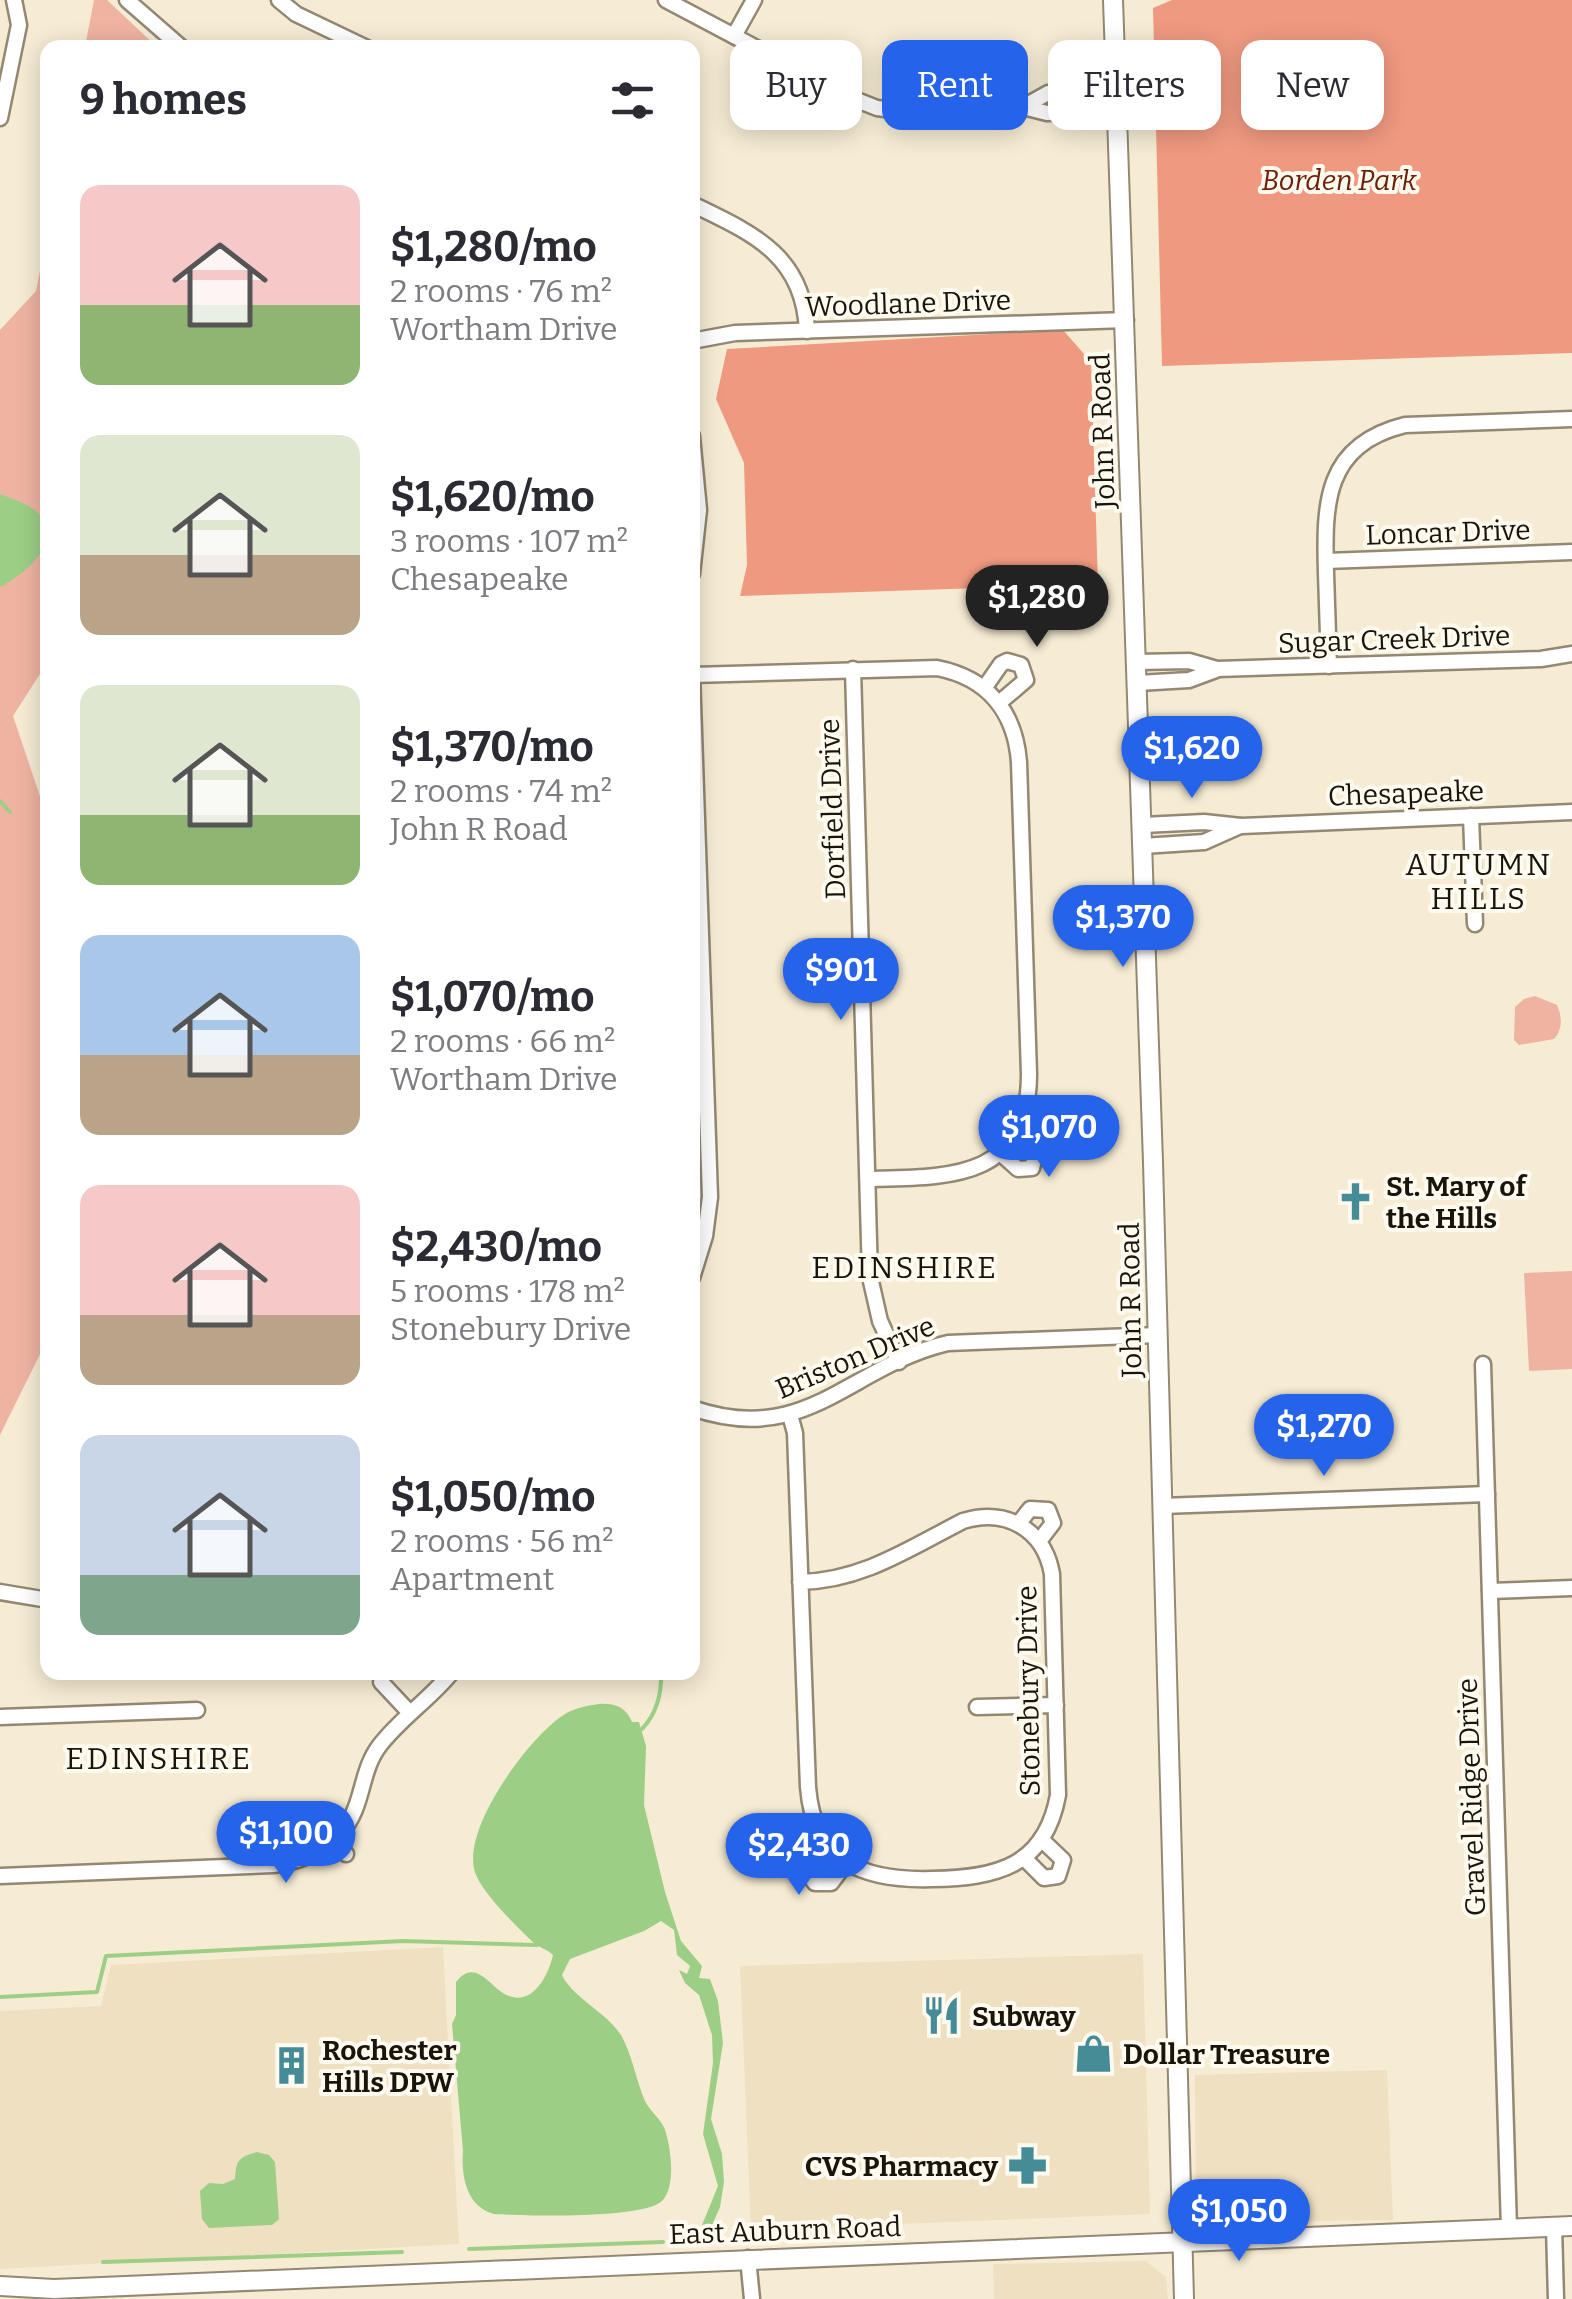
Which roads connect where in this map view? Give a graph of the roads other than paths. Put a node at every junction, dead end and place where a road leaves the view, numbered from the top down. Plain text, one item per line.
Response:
1 (14, 0) edge
2 (127, 0) edge
3 (279, 0) edge
4 (666, 0) edge
5 (754, 0) edge
6 (1114, 0) edge
7 (734, 36) junction
8 (173, 40) edge
9 (350, 40) edge
10 (1115, 40) edge
11 (882, 109) edge
12 (0, 118) edge
13 (1118, 130) edge
14 (700, 208) edge
15 (1126, 320) junction
16 (806, 331) junction
17 (700, 339) edge
18 (1572, 420) edge
19 (1572, 552) edge
20 (1326, 561) junction
21 (1572, 654) edge
22 (1137, 662) junction
23 (1330, 666) junction
24 (852, 670) junction
25 (1217, 670) junction
26 (700, 675) edge
27 (1138, 682) junction
28 (985, 687) junction
29 (1000, 702) junction
30 (1572, 812) edge
31 (1471, 816) junction
32 (1142, 825) junction
33 (1241, 826) junction
34 (1143, 846) junction
35 (700, 890) edge
36 (1475, 924) dead end
37 (1016, 1132) junction
38 (999, 1152) junction
39 (868, 1179) junction
40 (700, 1252) edge
41 (1158, 1335) junction
42 (899, 1362) junction
43 (1483, 1364) dead end
44 (700, 1410) edge
45 (790, 1415) junction
46 (1487, 1494) junction
47 (1162, 1506) junction
48 (1019, 1524) junction
49 (1040, 1540) junction
50 (800, 1582) junction
51 (1572, 1588) edge
52 (1490, 1591) junction
53 (0, 1592) edge
54 (40, 1599) edge
55 (444, 1680) edge
56 (381, 1682) dead end
57 (1056, 1705) junction
58 (978, 1706) dead end
59 (197, 1710) dead end
60 (410, 1712) junction
61 (0, 1717) edge
62 (1042, 1839) junction
63 (334, 1840) junction
64 (829, 1847) junction
65 (346, 1854) dead end
66 (1024, 1858) junction
67 (846, 1863) junction
68 (0, 1876) edge
69 (1563, 2227) edge
70 (1510, 2229) junction
71 (1182, 2243) junction
72 (748, 2258) junction
73 (0, 2286) edge
74 (752, 2299) edge
75 (1184, 2299) edge
76 (1556, 2299) edge

1 - 12 street
2 - 8 street
3 - 9 street
4 - 7 street
5 - 7 street
6 - 10 main road, John R Road
7 - 11 street
13 - 15 main road, John R Road
14 - 16 street
15 - 16 street, Woodlane Drive
15 - 22 main road, John R Road
16 - 17 street, Woodlane Drive
18 - 20 street
19 - 20 street, Loncar Drive
20 - 23 street
21 - 23 street, Sugar Creek Drive
22 - 25 street, Sugar Creek Drive
22 - 27 main road, John R Road
23 - 25 street, Sugar Creek Drive
24 - 26 street
24 - 28 street
24 - 39 street, Dorfield Drive
25 - 27 street, Sugar Creek Drive
27 - 32 main road, John R Road
28 - 29 street
28 - 29 street
29 - 37 street
30 - 31 street, Chesapeake
31 - 33 street, Chesapeake
31 - 36 street
32 - 33 street, Chesapeake
32 - 34 main road, John R Road
33 - 34 street, Chesapeake
34 - 41 main road, John R Road
35 - 40 street
37 - 38 street
37 - 38 street
38 - 39 street
39 - 42 street, Dorfield Drive
41 - 42 street, Briston Drive
41 - 47 main road, John R Road
42 - 45 street, Briston Drive
43 - 46 street, Gravel Ridge Drive
44 - 45 street, Briston Drive
45 - 50 street, Stonebury Drive
46 - 47 street
46 - 52 street, Gravel Ridge Drive
47 - 71 main road, John R Road
48 - 49 street
48 - 49 street, Stonebury Drive
48 - 50 street, Stonebury Drive
49 - 57 street, Stonebury Drive
50 - 64 street, Stonebury Drive
51 - 52 street
52 - 70 street, Gravel Ridge Drive
53 - 54 street
55 - 60 street
56 - 60 street
57 - 58 street
57 - 62 street, Stonebury Drive
59 - 61 street
60 - 63 street
62 - 66 street, Stonebury Drive
62 - 66 street
63 - 65 street
63 - 68 street
64 - 67 street, Stonebury Drive
64 - 67 street
66 - 67 street, Stonebury Drive
69 - 70 main road, East Auburn Road
69 - 76 street
70 - 71 main road, East Auburn Road
71 - 72 main road, East Auburn Road
71 - 75 main road, John R Road
72 - 73 main road, East Auburn Road
72 - 74 street

